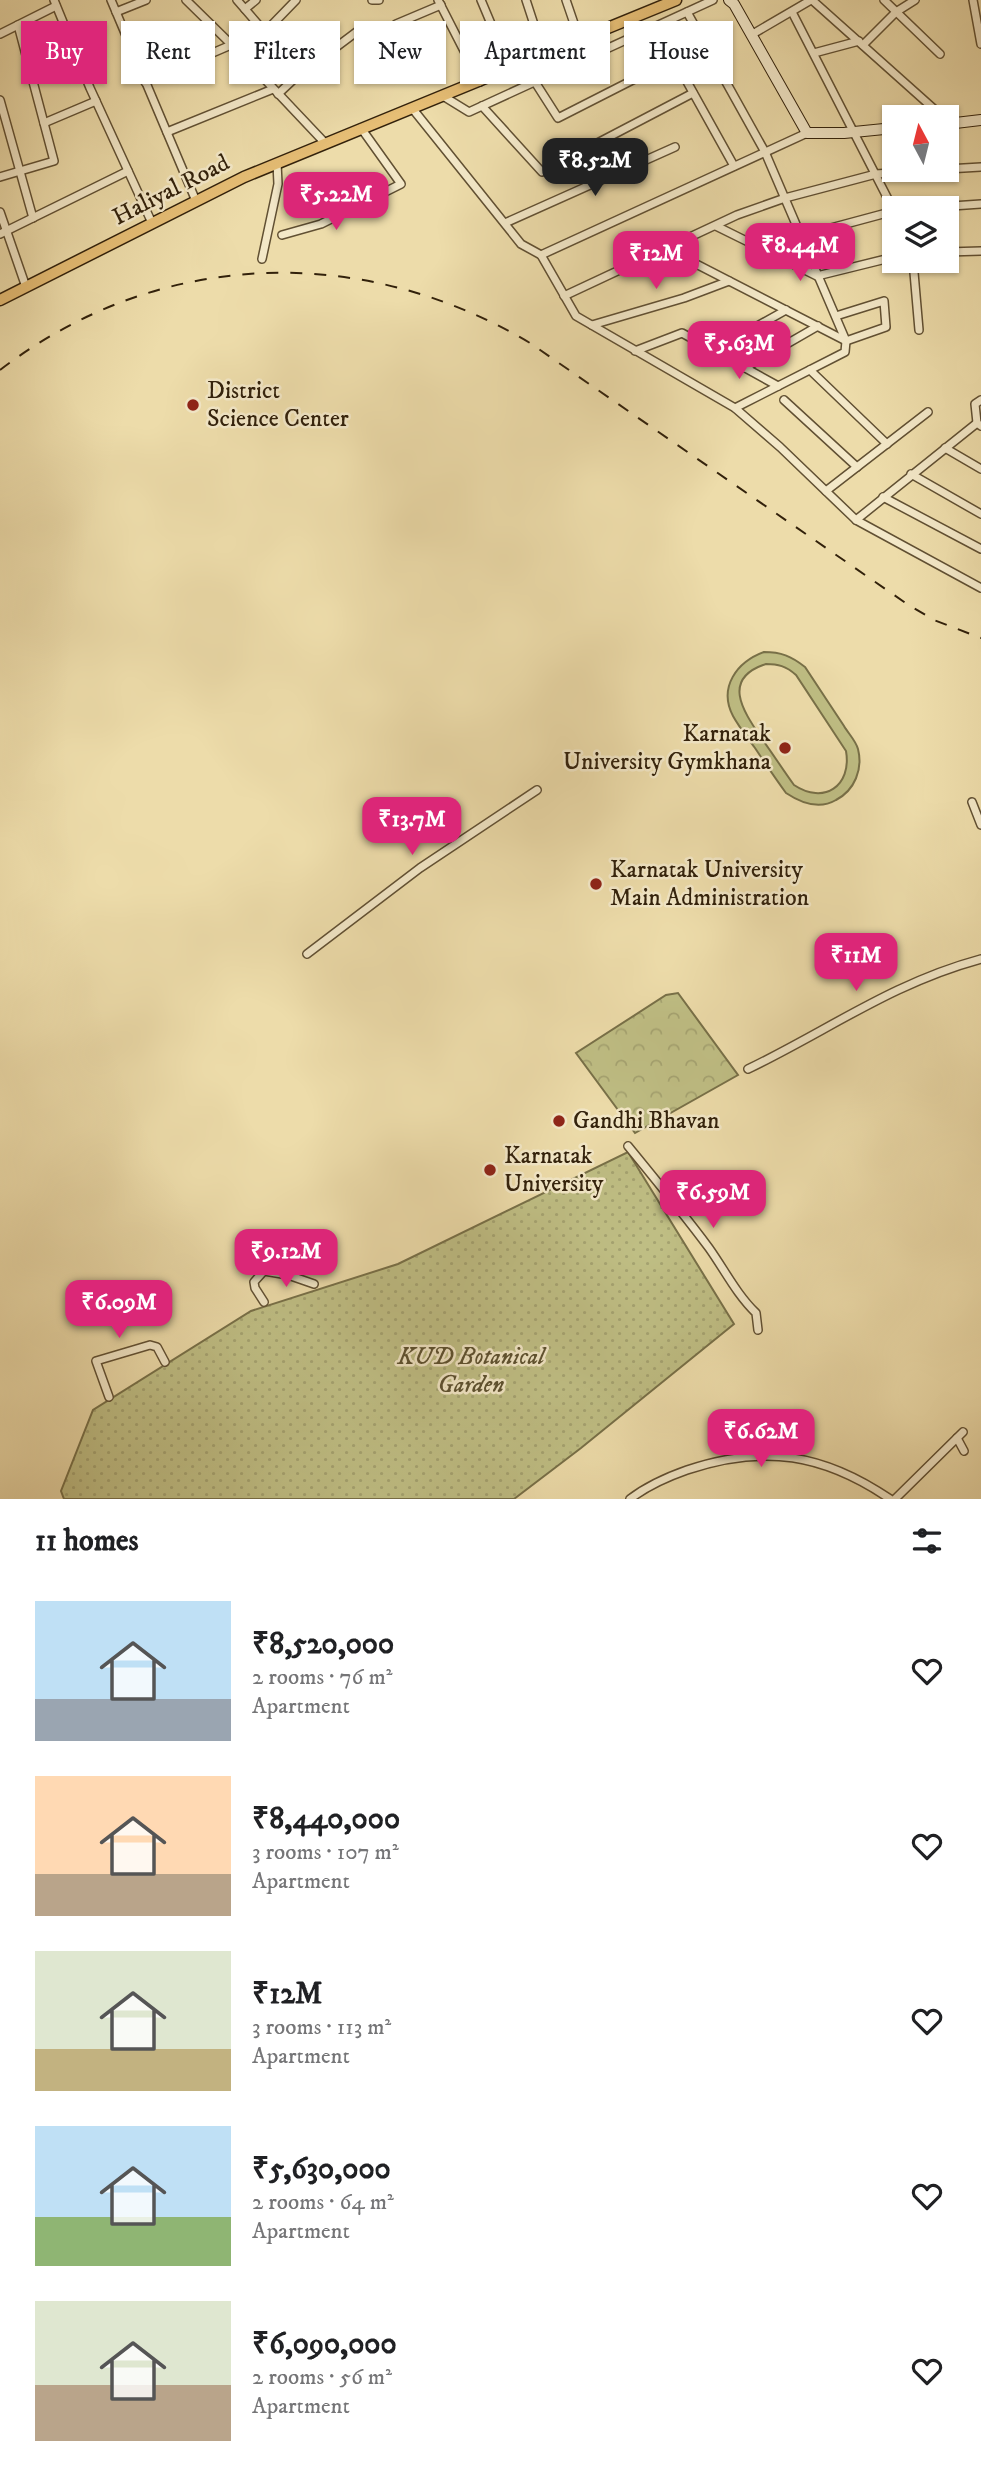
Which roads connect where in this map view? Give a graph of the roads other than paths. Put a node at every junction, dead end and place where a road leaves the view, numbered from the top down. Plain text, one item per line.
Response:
1 (111, 0) edge
2 (146, 0) edge
3 (186, 0) edge
4 (237, 0) edge
5 (256, 0) edge
6 (296, 0) edge
7 (372, 0) edge
8 (379, 0) edge
9 (481, 0) edge
10 (526, 0) edge
11 (566, 0) edge
12 (676, 0) edge
13 (713, 0) edge
14 (812, 0) edge
15 (884, 0) edge
16 (915, 0) edge
17 (973, 0) edge
18 (734, 1) edge
19 (55, 3) edge
20 (439, 3) edge
21 (245, 9) junction
22 (116, 12) junction
23 (687, 12) junction
24 (792, 12) junction
25 (896, 12) junction
26 (255, 21) edge
27 (276, 21) edge
28 (402, 21) edge
29 (490, 21) edge
30 (533, 21) edge
31 (573, 21) edge
32 (667, 21) edge
33 (121, 24) edge
34 (18, 25) junction
35 (610, 28) edge
36 (0, 34) edge
37 (354, 34) edge
38 (751, 34) junction
39 (229, 43) edge
40 (460, 43) edge
41 (861, 43) junction
42 (340, 44) edge
43 (981, 44) edge
44 (814, 53) junction
45 (940, 54) dead end
46 (146, 84) edge
47 (268, 84) edge
48 (287, 84) edge
49 (475, 84) edge
50 (531, 84) edge
51 (536, 84) edge
52 (625, 84) edge
53 (688, 84) edge
54 (276, 92) junction
55 (693, 93) junction
56 (443, 96) junction
57 (0, 100) edge
58 (96, 101) junction
59 (929, 105) edge
60 (482, 106) junction
61 (412, 108) junction
62 (981, 120) edge
63 (959, 121) edge
64 (44, 123) junction
65 (361, 128) junction
66 (882, 129) edge
67 (167, 132) junction
68 (856, 132) junction
69 (807, 133) junction
70 (325, 143) junction
71 (675, 147) dead end
72 (765, 152) junction
73 (277, 163) junction
74 (734, 166) junction
75 (981, 167) edge
76 (959, 168) edge
77 (128, 171) junction
78 (21, 172) junction
79 (876, 174) junction
80 (882, 174) edge
81 (0, 177) edge
82 (785, 198) junction
83 (196, 201) junction
84 (981, 204) edge
85 (959, 206) edge
86 (0, 212) edge
87 (33, 218) junction
88 (152, 223) junction
89 (505, 223) junction
90 (716, 226) junction
91 (3, 233) edge
92 (282, 235) dead end
93 (801, 236) junction
94 (667, 249) junction
95 (981, 251) edge
96 (959, 252) edge
97 (541, 255) junction
98 (262, 259) dead end
99 (882, 260) edge
100 (914, 273) edge
101 (817, 276) junction
102 (729, 281) junction
103 (26, 287) junction
104 (564, 296) junction
105 (0, 300) edge
106 (786, 310) junction
107 (836, 316) junction
108 (592, 325) junction
109 (818, 326) junction
110 (919, 330) dead end
111 (846, 341) junction
112 (635, 351) junction
113 (713, 351) junction
114 (745, 368) junction
115 (810, 370) junction
116 (778, 386) junction
117 (784, 400) dead end
118 (981, 400) edge
119 (735, 408) junction
120 (928, 412) dead end
121 (979, 424) edge
122 (887, 444) junction
123 (945, 448) junction
124 (857, 467) junction
125 (981, 469) edge
126 (911, 474) junction
127 (825, 491) junction
128 (883, 497) junction
129 (981, 514) edge
130 (856, 520) junction
131 (981, 549) edge
132 (981, 588) edge
133 (537, 790) dead end
134 (972, 802) dead end
135 (981, 825) edge
136 (307, 954) dead end
137 (981, 959) edge
138 (748, 1069) dead end
139 (628, 1146) dead end
140 (314, 1284) dead end
141 (264, 1302) dead end
142 (758, 1330) dead end
143 (165, 1362) dead end
144 (109, 1397) dead end
145 (964, 1451) dead end
146 (630, 1499) edge
147 (893, 1499) edge

1 - 22 street
2 - 22 street
3 - 39 street
4 - 21 street
5 - 21 street
6 - 27 street
7 - 8 street
9 - 29 street
10 - 30 street
11 - 31 street
12 - 35 main road, Haliyal Road
13 - 23 street
14 - 24 street
14 - 41 street
15 - 25 street
16 - 25 street
17 - 43 street
18 - 38 street
19 - 34 street
19 - 58 street
20 - 28 street
20 - 40 street
21 - 26 street
22 - 33 street
23 - 32 street
23 - 72 street
24 - 38 street
24 - 44 street
25 - 41 street
25 - 45 street
34 - 36 street
34 - 64 street
37 - 42 street
38 - 69 street
41 - 44 street
41 - 59 street
44 - 68 street
46 - 67 street
47 - 54 street
48 - 54 street
49 - 56 main road, Haliyal Road
50 - 60 street
51 - 52 street
53 - 55 street
54 - 67 street
54 - 70 street
55 - 60 street
55 - 74 street
56 - 60 street
56 - 61 main road, Haliyal Road
57 - 78 street
58 - 64 street
58 - 77 street
61 - 65 main road, Haliyal Road
61 - 89 street
62 - 63 street
64 - 78 street
65 - 70 main road, Haliyal Road
65 - 92 street
66 - 68 street
67 - 83 street
68 - 69 street
68 - 79 street
69 - 72 street
70 - 73 main road, Haliyal Road
71 - 89 street
72 - 74 street
72 - 82 street
73 - 83 main road, Haliyal Road
73 - 98 street
74 - 97 street
75 - 76 street
77 - 87 street
77 - 88 street
78 - 81 street
78 - 87 street
79 - 80 street
79 - 82 street
79 - 93 street
82 - 90 street
82 - 93 street
83 - 88 main road, Haliyal Road
84 - 85 street
86 - 91 street
87 - 91 street
88 - 103 main road, Haliyal Road
89 - 97 street
90 - 94 street
90 - 101 street
91 - 103 street
93 - 101 street
94 - 102 street
94 - 104 street
95 - 96 street
97 - 104 street
99 - 101 street
100 - 110 street
101 - 107 street
102 - 106 street
102 - 108 street
103 - 105 main road, Haliyal Road
104 - 108 street
106 - 109 street
106 - 113 street
107 - 111 street
107 - 111 street
108 - 112 street
109 - 111 street
109 - 114 street
111 - 115 street
112 - 113 street
112 - 119 street
113 - 114 street
114 - 116 street
115 - 116 street
115 - 122 street
116 - 119 street
117 - 124 street
118 - 121 street
119 - 127 street
120 - 122 street
121 - 123 street
122 - 124 street
123 - 125 street
123 - 126 street
124 - 127 street
126 - 128 street
126 - 129 street
127 - 130 street
128 - 130 street
128 - 131 street
130 - 132 street
133 - 136 street
134 - 135 street
137 - 138 street
139 - 142 street
140 - 141 street
143 - 144 street
145 - 147 street
146 - 147 street

